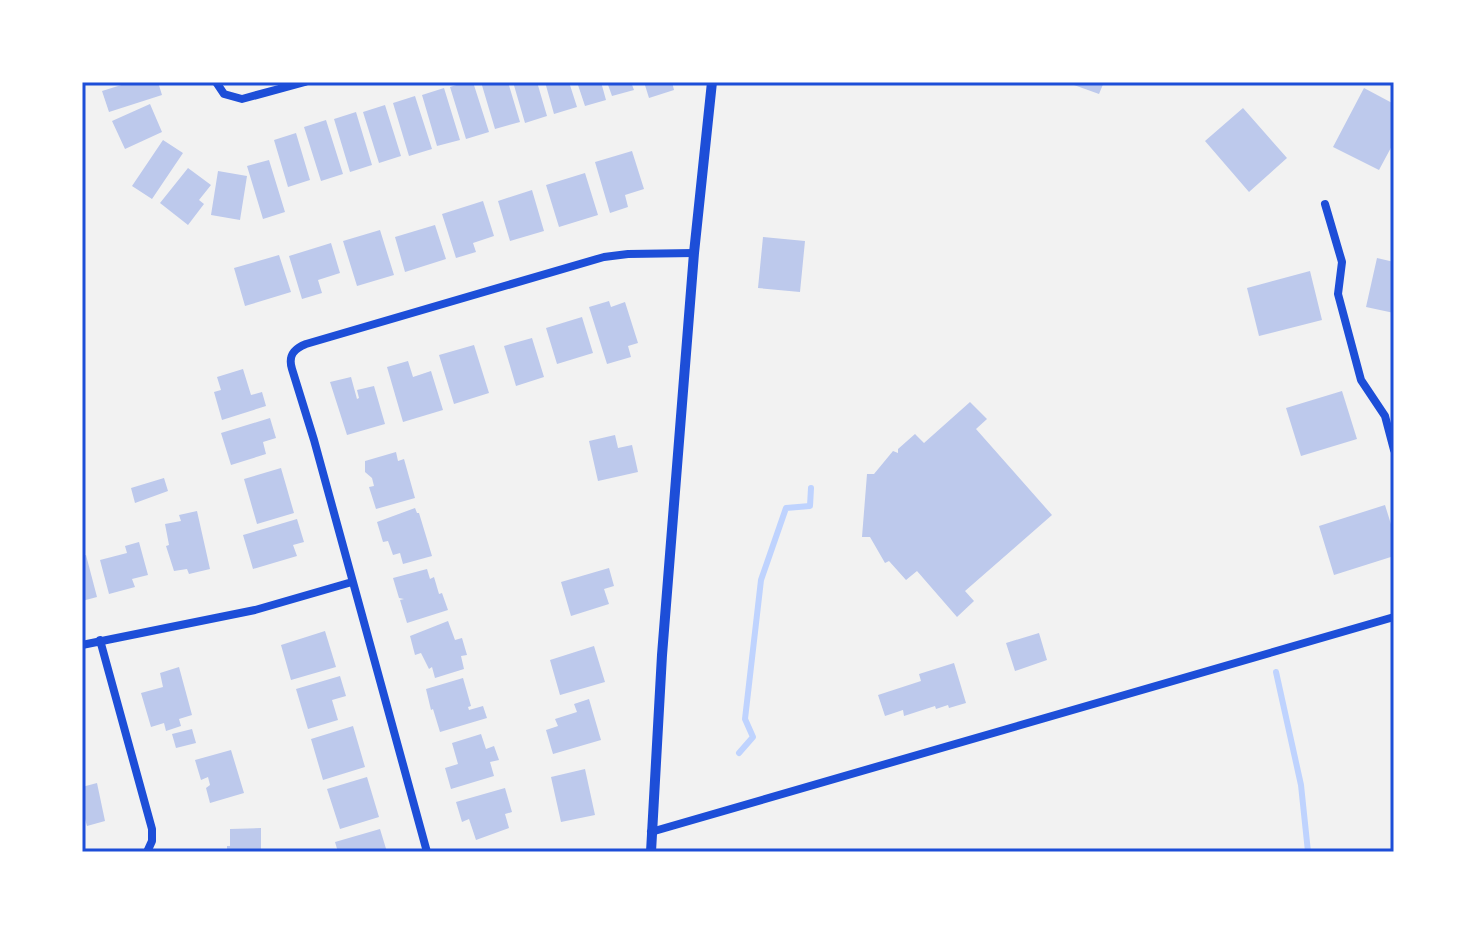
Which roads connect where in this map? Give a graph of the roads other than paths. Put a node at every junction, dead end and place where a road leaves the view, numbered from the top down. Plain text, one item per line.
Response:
1 (216, 82) edge
2 (305, 82) edge
3 (712, 82) edge
4 (1325, 204) dead end
5 (694, 253) junction
6 (1394, 450) edge
7 (352, 582) junction
8 (1394, 617) edge
9 (100, 640) junction
10 (82, 645) edge
11 (651, 832) junction
12 (147, 852) edge
13 (427, 852) edge
14 (651, 852) edge

1 - 2 street
3 - 5 street
4 - 6 street
5 - 7 street
5 - 11 street
7 - 9 street
7 - 13 street
8 - 11 street
9 - 10 street
9 - 12 street
11 - 14 street

